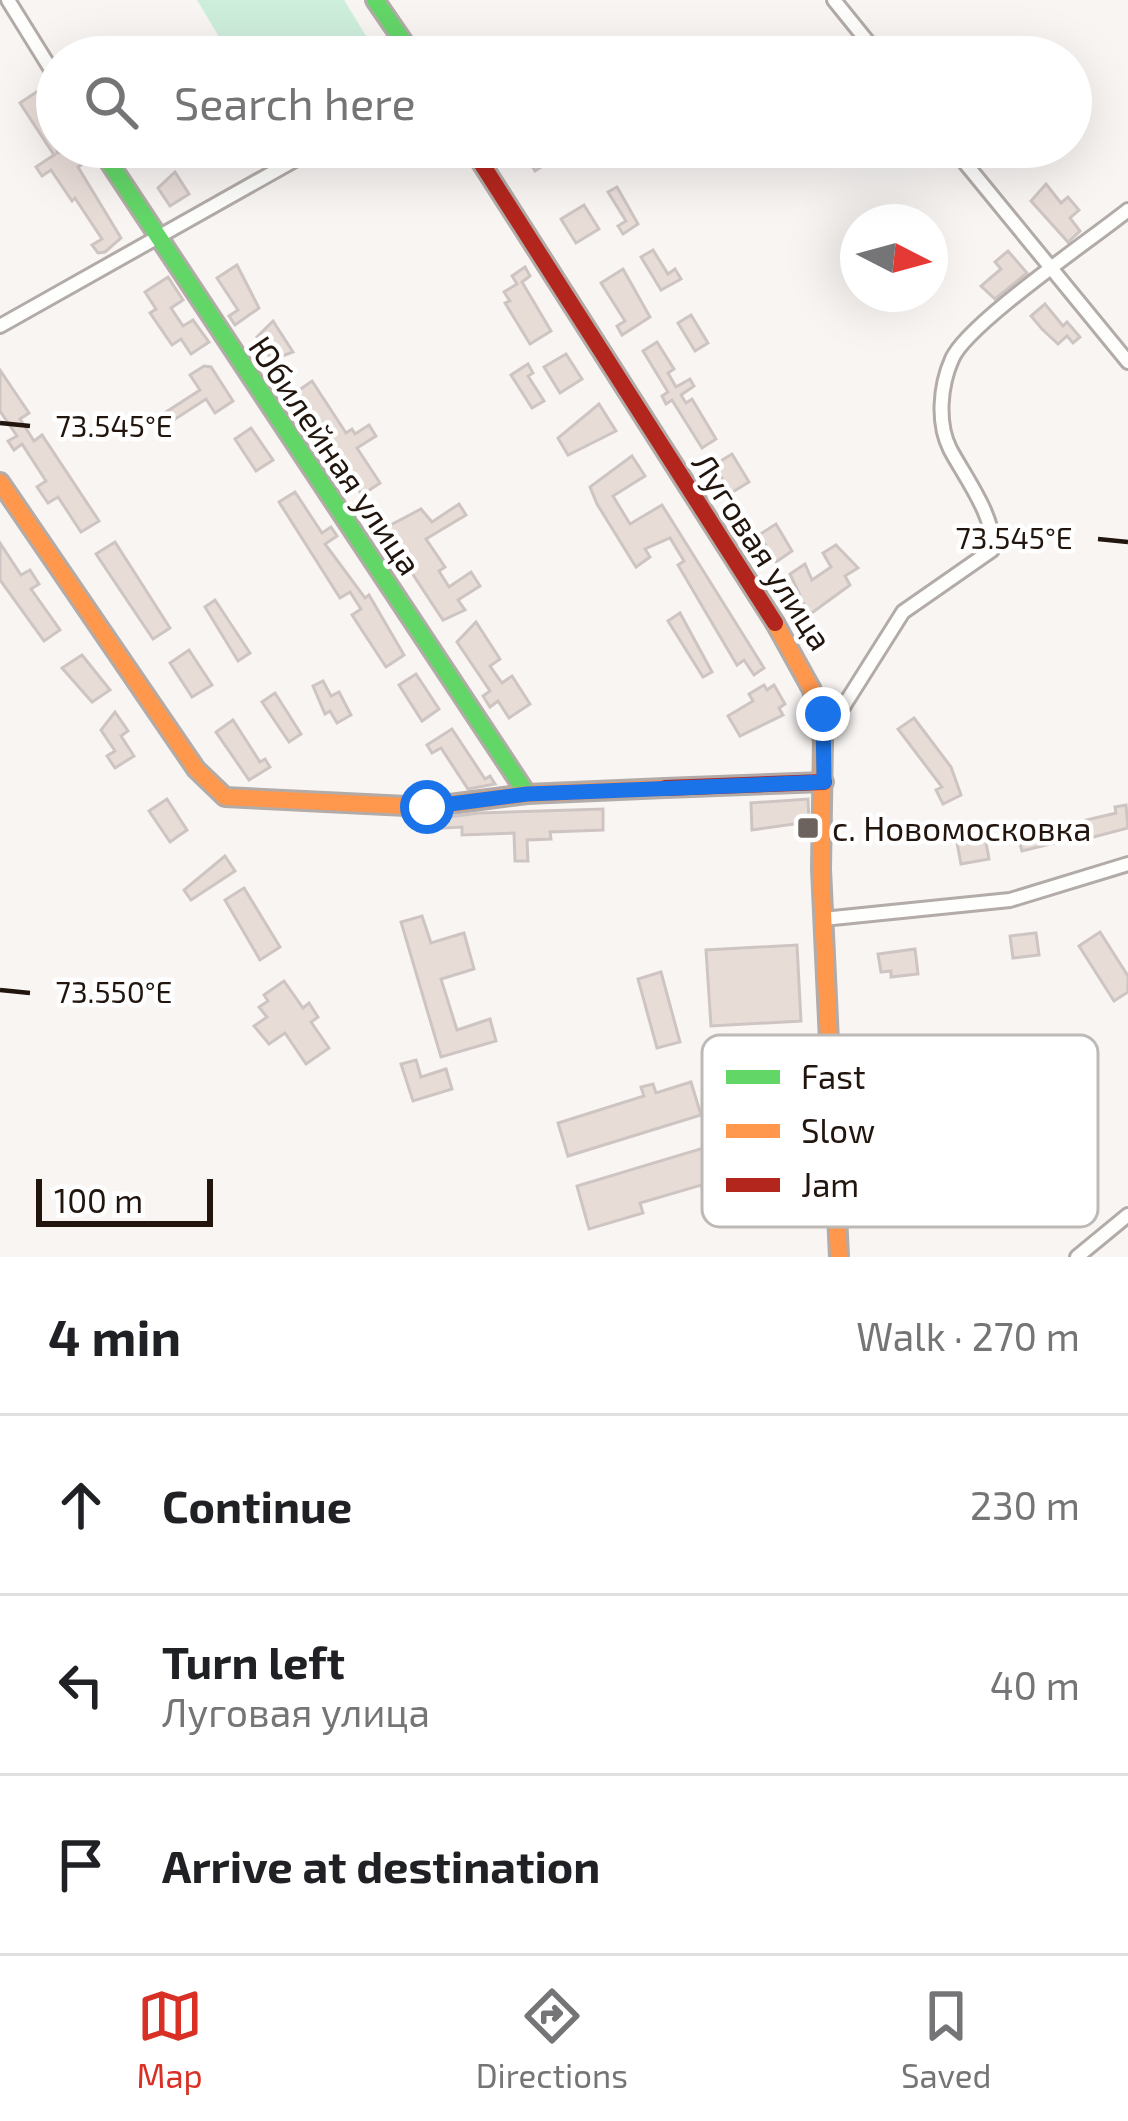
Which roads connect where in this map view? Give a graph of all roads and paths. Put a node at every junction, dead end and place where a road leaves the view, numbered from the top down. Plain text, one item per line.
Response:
1 (8, 0) edge
2 (375, 0) edge
3 (833, 0) edge
4 (400, 36) edge
5 (863, 36) edge
6 (36, 46) edge
7 (112, 168) edge
8 (280, 168) edge
9 (484, 168) edge
10 (969, 168) edge
11 (1128, 210) edge
12 (155, 237) junction
13 (1053, 271) junction
14 (0, 326) edge
15 (1128, 362) edge
16 (0, 482) edge
17 (826, 734) junction
18 (824, 782) junction
19 (527, 794) junction
20 (1128, 864) edge
21 (824, 919) junction
22 (829, 1035) edge
23 (1128, 1215) edge
24 (838, 1227) edge
25 (839, 1257) edge
26 (1077, 1257) edge

1 - 6 street
2 - 4 street
3 - 5 street
7 - 12 street, Юбилейная улица
8 - 12 street
9 - 17 street, Луговая улица
10 - 13 street
11 - 13 street
12 - 14 street
12 - 19 street, Юбилейная улица
13 - 15 street
13 - 17 street
16 - 19 street
17 - 18 street, Луговая улица
18 - 19 street
18 - 21 street, Луговая улица
20 - 21 street
21 - 22 street, Луговая улица
23 - 26 street
24 - 25 street, Луговая улица

